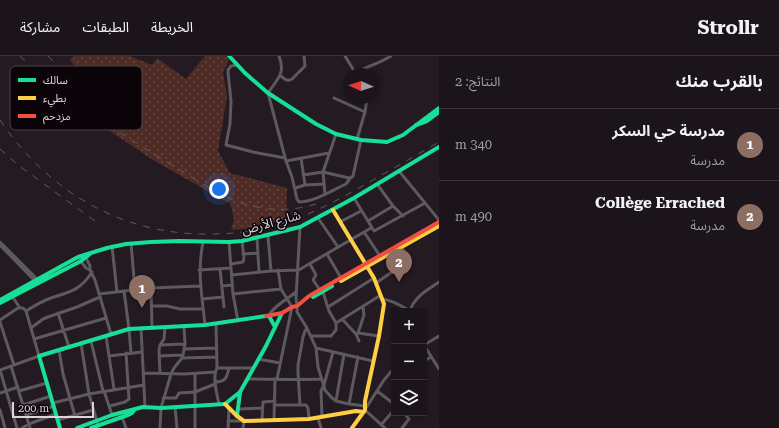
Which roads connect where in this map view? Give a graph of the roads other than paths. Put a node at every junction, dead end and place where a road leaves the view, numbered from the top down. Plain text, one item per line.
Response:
1 (230, 56) edge
2 (279, 56) edge
3 (304, 56) edge
4 (345, 56) edge
5 (391, 56) edge
6 (238, 65) junction
7 (353, 68) edge
8 (364, 68) edge
9 (280, 75) junction
10 (268, 93) junction
11 (334, 98) dead end
12 (367, 104) edge
13 (439, 108) edge
14 (365, 112) junction
15 (439, 112) edge
16 (416, 125) junction
17 (336, 134) junction
18 (359, 139) junction
19 (439, 147) edge
20 (329, 153) junction
21 (301, 158) junction
22 (286, 160) junction
23 (399, 171) junction
24 (323, 172) junction
25 (303, 175) junction
26 (349, 179) junction
27 (324, 184) junction
28 (377, 184) junction
29 (305, 185) junction
30 (295, 188) junction
31 (325, 194) junction
32 (354, 198) junction
33 (425, 203) junction
34 (393, 206) junction
35 (333, 210) junction
36 (361, 211) junction
37 (403, 216) junction
38 (318, 218) junction
39 (368, 221) junction
40 (439, 221) edge
41 (340, 222) junction
42 (439, 226) edge
43 (300, 228) junction
44 (372, 228) junction
45 (364, 232) junction
46 (268, 236) junction
47 (257, 238) junction
48 (351, 240) junction
49 (242, 241) junction
50 (203, 242) junction
51 (229, 242) junction
52 (131, 244) junction
53 (1, 245) edge
54 (112, 246) junction
55 (402, 247) junction
56 (338, 248) junction
57 (243, 254) junction
58 (258, 254) junction
59 (327, 254) junction
60 (85, 256) junction
61 (380, 256) junction
62 (79, 259) junction
63 (310, 264) junction
64 (231, 266) junction
65 (366, 266) junction
66 (220, 268) junction
67 (199, 270) junction
68 (278, 270) junction
69 (297, 270) junction
70 (91, 271) junction
71 (271, 271) junction
72 (259, 272) junction
73 (232, 275) junction
74 (340, 278) junction
75 (37, 281) junction
76 (375, 281) junction
77 (439, 282) edge
78 (232, 285) junction
79 (200, 286) junction
80 (222, 286) junction
81 (151, 288) junction
82 (281, 289) junction
83 (135, 290) junction
84 (124, 291) junction
85 (321, 291) junction
86 (117, 292) junction
87 (296, 292) junction
88 (233, 294) junction
89 (100, 295) junction
90 (12, 296) junction
91 (382, 297) junction
92 (223, 298) junction
93 (202, 299) junction
94 (287, 299) junction
95 (0, 301) edge
96 (152, 306) junction
97 (297, 306) junction
98 (363, 306) junction
99 (224, 307) dead end
100 (292, 307) junction
101 (328, 307) junction
102 (20, 308) junction
103 (203, 309) junction
104 (26, 311) junction
105 (58, 313) junction
106 (282, 313) junction
107 (269, 316) junction
108 (106, 318) junction
109 (342, 319) junction
110 (0, 321) edge
111 (238, 321) junction
112 (336, 323) junction
113 (216, 324) junction
114 (205, 325) junction
115 (184, 327) junction
116 (275, 327) junction
117 (31, 328) junction
118 (141, 328) junction
119 (152, 328) junction
120 (165, 328) junction
121 (307, 328) junction
122 (129, 329) junction
123 (64, 330) junction
124 (4, 332) junction
125 (0, 334) edge
126 (111, 334) junction
127 (357, 334) junction
128 (106, 336) junction
129 (311, 336) junction
130 (379, 336) junction
131 (439, 336) edge
132 (34, 339) junction
133 (91, 340) junction
134 (359, 341) dead end
135 (81, 344) junction
136 (185, 344) junction
137 (426, 344) edge
138 (160, 345) junction
139 (69, 347) junction
140 (217, 348) junction
141 (316, 348) junction
142 (184, 349) junction
143 (59, 350) junction
144 (427, 350) edge
145 (142, 352) junction
146 (333, 352) junction
147 (126, 353) junction
148 (131, 353) junction
149 (344, 354) junction
150 (39, 356) junction
151 (109, 356) junction
152 (159, 356) junction
153 (431, 356) junction
154 (183, 357) junction
155 (217, 357) junction
156 (358, 357) junction
157 (427, 358) edge
158 (258, 359) junction
159 (373, 361) junction
160 (280, 363) junction
161 (13, 365) junction
162 (217, 368) junction
163 (230, 368) junction
164 (253, 368) junction
165 (439, 369) edge
166 (0, 370) edge
167 (391, 371) edge
168 (215, 372) junction
169 (143, 373) junction
170 (160, 373) junction
171 (171, 374) junction
172 (195, 374) junction
173 (276, 378) junction
174 (248, 379) junction
175 (321, 379) junction
176 (298, 380) junction
177 (47, 383) junction
178 (215, 383) junction
179 (144, 385) junction
180 (324, 385) junction
181 (128, 387) junction
182 (18, 389) junction
183 (114, 389) junction
184 (6, 391) junction
185 (104, 391) junction
186 (377, 391) junction
187 (195, 392) junction
188 (240, 392) junction
189 (0, 393) edge
190 (89, 394) junction
191 (51, 396) junction
192 (71, 398) junction
193 (163, 398) junction
194 (336, 401) junction
195 (391, 402) edge
196 (274, 403) junction
197 (54, 404) junction
198 (219, 404) junction
199 (225, 404) junction
200 (348, 404) junction
201 (23, 405) junction
202 (300, 405) junction
203 (110, 406) junction
204 (195, 406) junction
205 (145, 407) junction
206 (175, 407) junction
207 (161, 408) junction
208 (262, 408) junction
209 (135, 409) junction
210 (229, 409) junction
211 (239, 409) junction
212 (365, 409) junction
213 (0, 410) edge
214 (93, 410) junction
215 (391, 413) edge
216 (56, 414) junction
217 (26, 415) junction
218 (112, 415) junction
219 (75, 416) junction
220 (237, 416) junction
221 (406, 416) edge
222 (122, 417) junction
223 (320, 417) junction
224 (309, 419) junction
225 (58, 420) junction
226 (262, 420) junction
227 (274, 420) junction
228 (228, 421) junction
229 (244, 421) junction
230 (1, 422) edge
231 (98, 423) junction
232 (29, 424) junction
233 (381, 425) junction
234 (86, 426) edge
235 (160, 427) edge
236 (5, 428) edge
237 (17, 428) edge
238 (22, 428) edge
239 (30, 428) edge
240 (60, 428) edge
241 (77, 428) edge
242 (91, 428) edge
243 (126, 428) edge
244 (154, 428) edge
245 (176, 428) edge
246 (195, 428) edge
247 (228, 428) edge
248 (244, 428) edge
249 (321, 428) edge
250 (352, 428) edge
251 (385, 428) edge
252 (402, 428) edge

1 - 6 street
2 - 9 street
3 - 9 street
4 - 7 street
5 - 8 street
6 - 10 street
6 - 22 street
9 - 10 street
10 - 17 street
10 - 22 street
11 - 14 street
12 - 14 street
13 - 16 street
14 - 18 street
15 - 16 street
16 - 18 street
17 - 18 street
17 - 20 street
18 - 26 street
19 - 23 street, شارع الأرض
20 - 21 street
20 - 24 street
21 - 22 street
21 - 25 street
22 - 30 street
23 - 28 street, شارع الأرض
23 - 33 street
24 - 25 street
24 - 26 street
24 - 27 street
25 - 29 street
26 - 31 street
27 - 29 street
27 - 31 street
28 - 32 street, شارع الأرض
28 - 34 street
29 - 30 street
30 - 31 street
32 - 35 street, شارع الأرض
32 - 36 street
33 - 37 street
33 - 40 street
34 - 37 street
34 - 39 street
35 - 38 street, شارع الأرض
35 - 41 street
36 - 39 street
36 - 41 street
37 - 44 street
38 - 43 street, شارع الأرض
38 - 56 street
39 - 44 street
40 - 61 street
41 - 48 street
42 - 55 street
43 - 46 street, شارع الأرض
43 - 69 street
44 - 45 street
45 - 48 street
45 - 61 street
46 - 47 street, شارع الأرض
46 - 71 street
47 - 49 street, شارع الأرض
47 - 58 street
48 - 56 street
48 - 65 street
49 - 51 street, شارع الأرض
49 - 57 street
50 - 51 street, شارع الأرض
50 - 52 street, شارع الأرض
50 - 67 street
51 - 64 street
52 - 54 street, شارع الأرض
52 - 83 street
53 - 75 street
54 - 60 street, شارع الأرض
54 - 86 street
55 - 65 street
55 - 76 street
56 - 59 street
57 - 58 street
57 - 64 street
58 - 72 street
59 - 63 street
59 - 74 street
60 - 62 street, شارع الأرض
60 - 70 street
61 - 65 street
62 - 70 street
62 - 75 street, شارع الأرض
63 - 69 street
63 - 85 street
64 - 66 street
64 - 73 street
65 - 74 street
65 - 76 street
65 - 85 street
66 - 67 street
66 - 80 street
67 - 79 street
68 - 69 street
68 - 71 street
68 - 82 street
69 - 87 street
70 - 89 street
70 - 104 street
71 - 72 street
72 - 73 street
73 - 78 street
74 - 85 street
75 - 90 street, شارع الأرض
75 - 95 street, شارع الأرض
76 - 91 street
76 - 101 street
77 - 91 street
78 - 80 street
78 - 88 street
79 - 81 street
79 - 93 street
80 - 92 street
81 - 83 street
81 - 96 street
82 - 88 street
82 - 94 street
83 - 84 street
84 - 86 street
84 - 122 street
85 - 97 street
85 - 101 street
86 - 89 street
87 - 94 street
87 - 97 street
88 - 111 street
89 - 105 street
89 - 108 street
90 - 95 street, شارع الأرض
90 - 102 street
91 - 98 street
91 - 130 street
92 - 93 street
92 - 99 street
93 - 103 street
94 - 100 street
94 - 107 street
96 - 103 street
96 - 119 street
97 - 100 street
97 - 121 street
98 - 109 street
98 - 127 street
100 - 106 street
100 - 160 street
101 - 112 street
102 - 104 street
102 - 110 street
103 - 114 street
104 - 117 street
105 - 117 street
105 - 123 street
106 - 107 street
106 - 116 street
107 - 111 street
107 - 116 street
108 - 123 street
108 - 126 street
109 - 112 street
109 - 127 street
110 - 124 street
111 - 113 street
112 - 129 street
113 - 114 street
113 - 140 street
114 - 115 street
115 - 120 street
115 - 136 street
116 - 158 street
117 - 132 street
118 - 119 street
118 - 122 street
118 - 145 street
119 - 120 street
120 - 138 street
121 - 129 street
121 - 176 street
122 - 126 street
122 - 148 street
123 - 132 street
123 - 139 street
124 - 125 street
124 - 161 street
126 - 128 street
127 - 130 street
127 - 134 street
128 - 133 street
128 - 151 street
129 - 141 street
130 - 159 street
131 - 137 street
132 - 150 street
133 - 135 street
133 - 185 street
135 - 139 street
135 - 190 street
136 - 138 street
136 - 142 street
138 - 152 street
139 - 143 street
140 - 142 street
140 - 155 street
141 - 146 street
141 - 175 street
142 - 154 street
143 - 150 street
143 - 192 street
144 - 153 street
145 - 148 street
145 - 169 street
146 - 149 street
146 - 180 street
147 - 148 street
147 - 151 street
147 - 181 street
149 - 156 street
149 - 194 street
150 - 161 street
150 - 177 street
151 - 183 street
152 - 154 street
152 - 170 street
153 - 157 street
153 - 165 street
154 - 155 street
154 - 171 street
155 - 162 street
156 - 159 street
156 - 200 street
158 - 160 street
158 - 164 street
159 - 212 street
160 - 173 street
161 - 166 street
161 - 182 street
162 - 163 street
162 - 168 street
163 - 164 street
163 - 178 street
164 - 174 street
166 - 184 street
167 - 186 street
168 - 172 street
168 - 178 street
169 - 170 street
169 - 179 street
170 - 171 street
171 - 172 street
171 - 193 street
172 - 187 street
173 - 174 street
173 - 176 street
173 - 196 street
174 - 188 street
175 - 176 street
175 - 180 street
176 - 202 street
177 - 182 street
177 - 191 street
178 - 187 street
178 - 198 street
179 - 181 street
179 - 205 street
180 - 194 street
180 - 223 street
181 - 183 street
181 - 203 street
182 - 184 street
182 - 201 street
183 - 185 street
184 - 189 street
184 - 237 street
185 - 190 street
185 - 203 street
186 - 195 street
186 - 212 street
187 - 193 street
187 - 204 street
188 - 199 street
188 - 211 street
190 - 192 street
190 - 214 street
191 - 197 street
191 - 201 street
192 - 197 street
192 - 219 street
193 - 207 street
194 - 200 street
196 - 202 street
196 - 208 street
196 - 227 street
197 - 216 street
197 - 217 street
198 - 199 street
198 - 204 street
199 - 210 street
200 - 212 street
201 - 217 street
202 - 224 street
203 - 218 street
204 - 206 street
204 - 246 street
205 - 207 street
205 - 209 street
206 - 207 street
206 - 245 street
207 - 235 street
208 - 211 street
208 - 226 street
209 - 218 street
209 - 222 street
210 - 220 street
210 - 228 street
211 - 220 street
212 - 223 street
212 - 233 street
212 - 250 street
213 - 230 street
214 - 219 street
214 - 231 street
215 - 233 street
216 - 225 street
216 - 232 street
217 - 232 street
218 - 231 street
219 - 225 street
220 - 229 street
221 - 252 street
222 - 231 street
222 - 243 street
223 - 224 street
223 - 249 street
224 - 227 street
225 - 240 street
226 - 227 street
226 - 229 street
228 - 229 street
228 - 247 street
229 - 248 street
230 - 236 street
231 - 234 street
231 - 242 street
232 - 238 street
232 - 239 street
233 - 251 street
234 - 241 street
235 - 244 street

